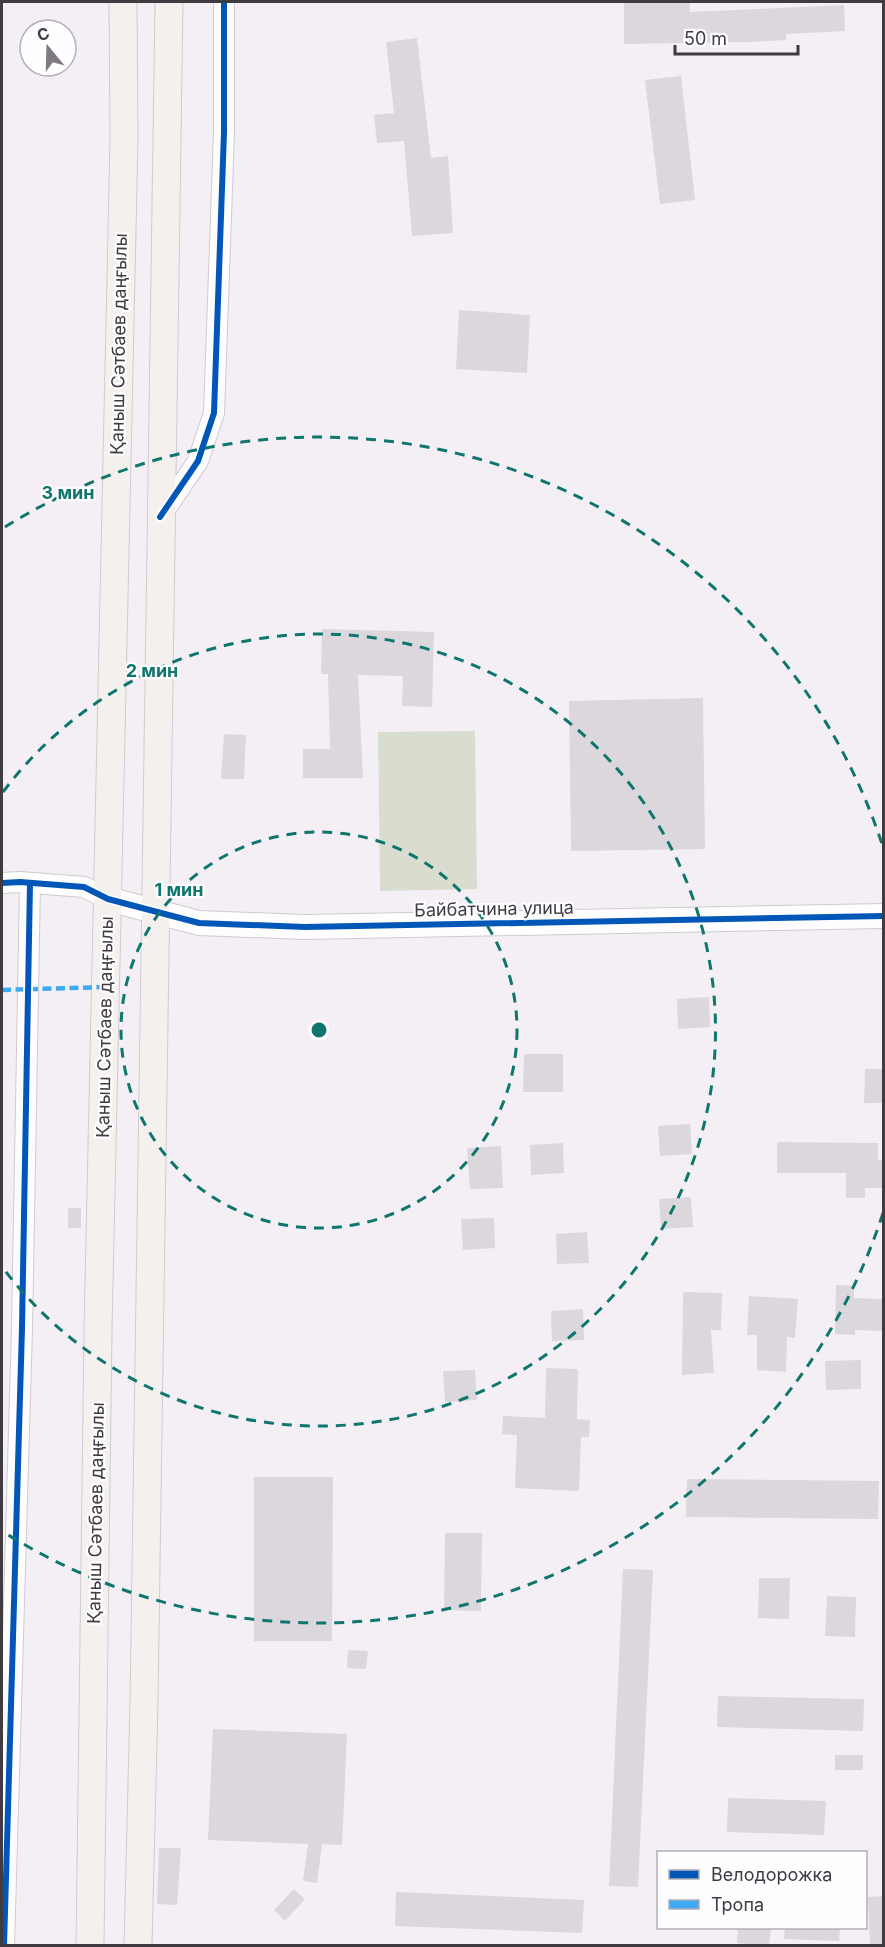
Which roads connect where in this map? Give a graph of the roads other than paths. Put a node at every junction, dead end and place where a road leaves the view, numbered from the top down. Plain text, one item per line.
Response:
1 (123, 2) edge
2 (169, 2) edge
3 (225, 2) edge
4 (160, 517) junction
5 (2, 883) edge
6 (30, 883) junction
7 (108, 899) junction
8 (155, 913) junction
9 (884, 916) edge
10 (4, 1946) edge
11 (90, 1946) edge
12 (138, 1946) edge

1 - 7 main road, Қаныш Сәтбаев даңғылы
2 - 4 main road
3 - 4 street
4 - 8 main road
5 - 6 street
6 - 7 street
6 - 10 street
7 - 8 street, Байбатчина улица
7 - 11 main road, Қаныш Сәтбаев даңғылы
8 - 9 street, Байбатчина улица
8 - 12 main road

